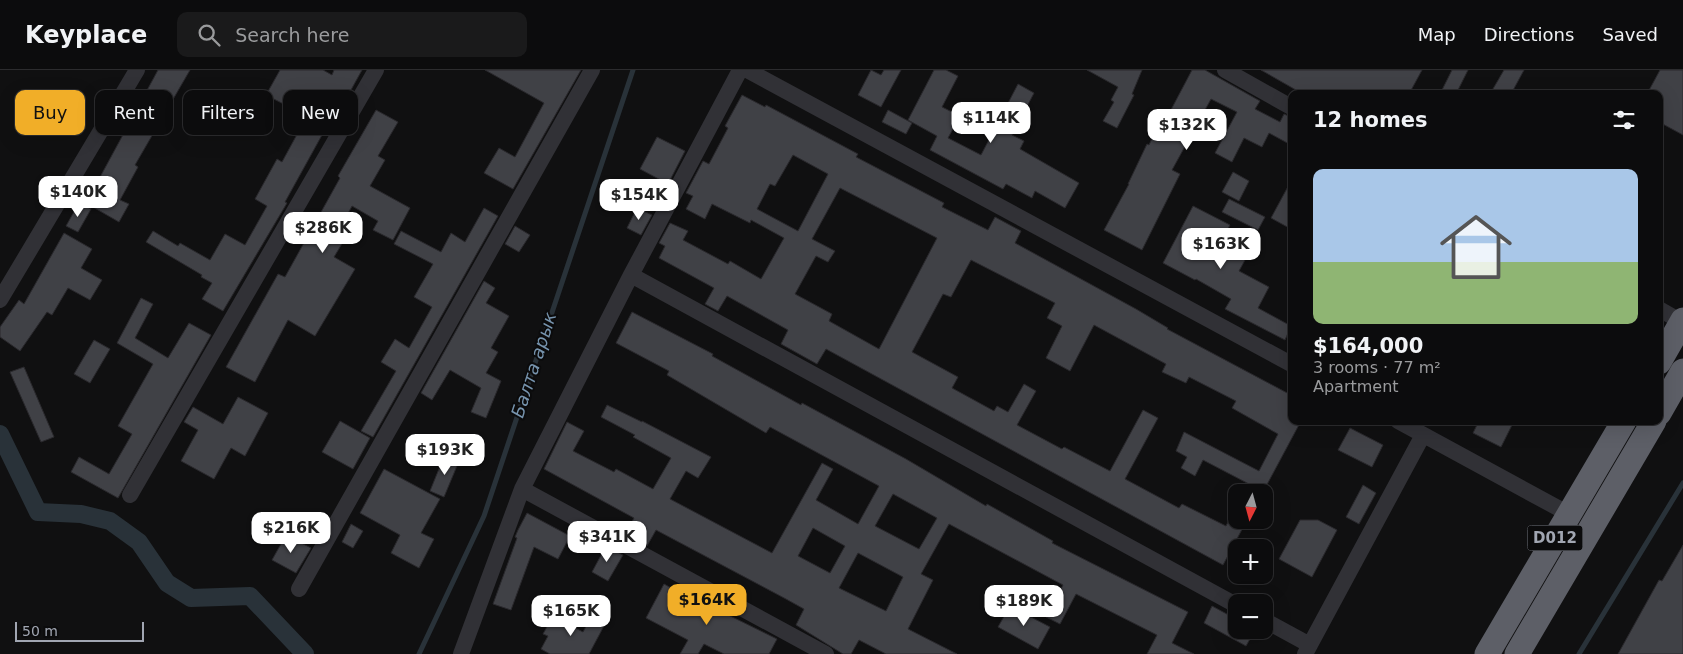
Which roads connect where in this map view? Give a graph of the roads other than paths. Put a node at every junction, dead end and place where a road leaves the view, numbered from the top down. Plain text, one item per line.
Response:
1 (137, 70) edge
2 (376, 70) edge
3 (592, 70) edge
4 (740, 70) edge
5 (747, 70) edge
6 (1225, 70) edge
7 (774, 76) edge
8 (1288, 104) edge
9 (631, 275) junction
10 (0, 300) edge
11 (1663, 311) edge
12 (1682, 321) edge
13 (1663, 355) edge
14 (1288, 362) edge
15 (1683, 371) edge
16 (1663, 406) edge
17 (1405, 425) edge
18 (1622, 425) edge
19 (1652, 425) edge
20 (1423, 435) junction
21 (522, 489) junction
22 (130, 494) dead end
23 (1569, 514) junction
24 (299, 589) dead end
25 (1228, 601) edge
26 (1273, 626) edge
27 (1307, 650) edge
28 (460, 654) edge
29 (826, 654) edge
30 (1487, 654) edge
31 (1517, 654) edge

1 - 10 street
2 - 22 street
3 - 24 street
4 - 9 street
5 - 7 street
6 - 8 street
7 - 14 street
9 - 21 street
9 - 25 street
11 - 12 street
12 - 13 highway
15 - 16 highway
17 - 20 street
18 - 23 highway, D012
19 - 31 highway, D012
20 - 23 street
20 - 27 street
21 - 28 street
21 - 29 street
23 - 30 highway, D012
26 - 27 street

